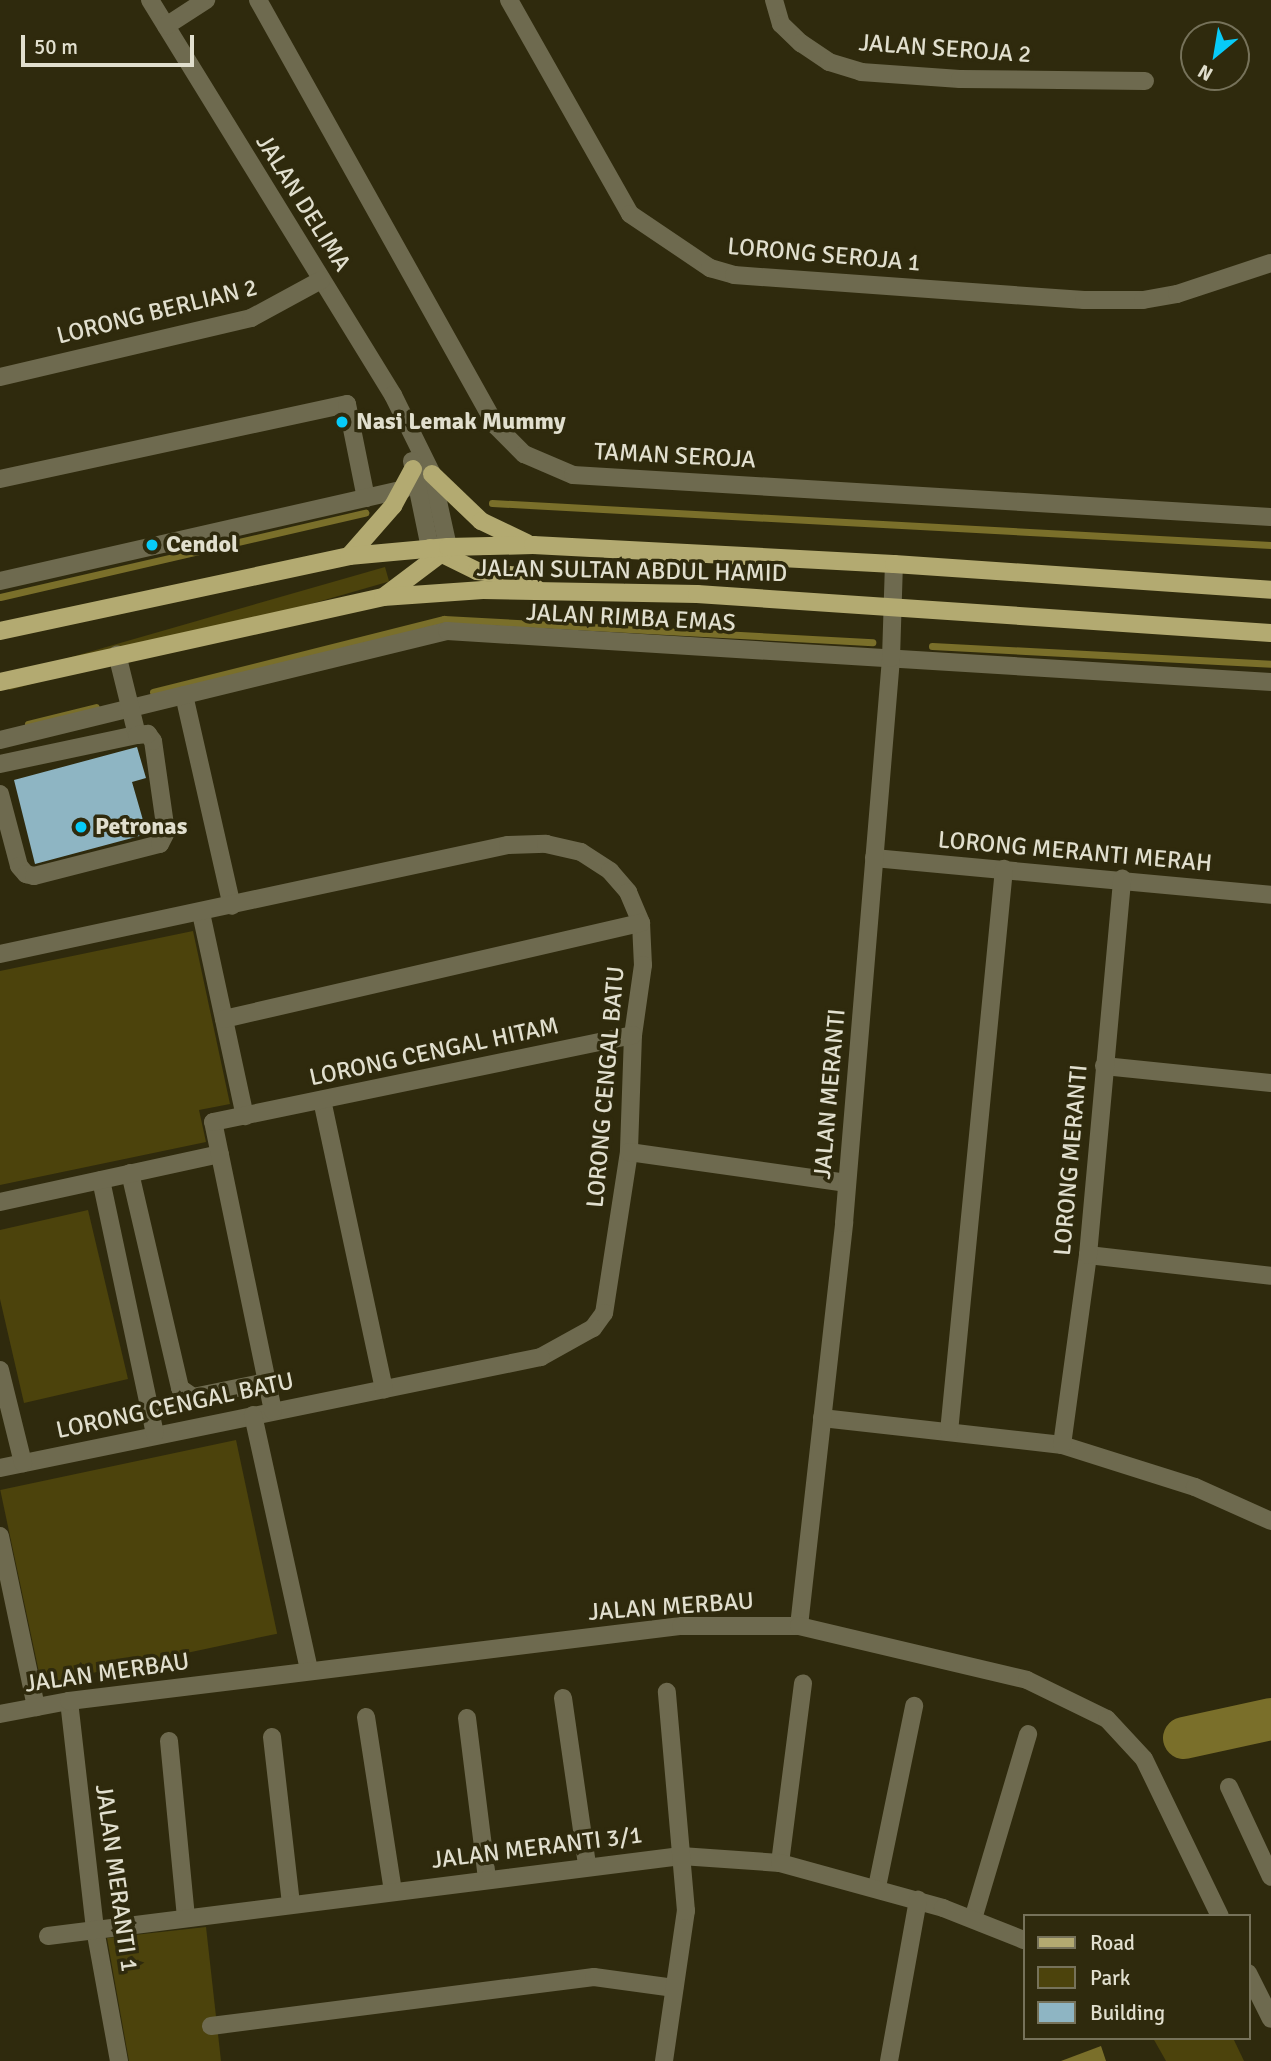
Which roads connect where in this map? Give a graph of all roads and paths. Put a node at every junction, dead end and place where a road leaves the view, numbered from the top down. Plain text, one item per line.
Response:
1 (150, 0) edge
2 (206, 0) edge
3 (258, 0) edge
4 (509, 0) edge
5 (774, 0) edge
6 (166, 26) junction
7 (1145, 81) dead end
8 (1271, 263) edge
9 (321, 280) junction
10 (0, 377) edge
11 (409, 433) junction
12 (413, 469) junction
13 (432, 474) junction
14 (0, 479) edge
15 (404, 489) junction
16 (366, 498) junction
17 (1271, 517) edge
18 (533, 545) junction
19 (440, 550) junction
20 (349, 556) junction
21 (894, 564) junction
22 (0, 581) edge
23 (537, 589) junction
24 (1271, 590) edge
25 (383, 597) junction
26 (893, 606) junction
27 (0, 631) edge
28 (1271, 634) edge
29 (117, 654) junction
30 (891, 659) junction
31 (0, 681) edge
32 (1271, 682) edge
33 (184, 695) junction
34 (131, 708) junction
35 (137, 735) junction
36 (0, 740) edge
37 (0, 764) edge
38 (0, 794) edge
39 (874, 858) junction
40 (1004, 869) junction
41 (1122, 879) junction
42 (1271, 895) edge
43 (232, 906) junction
44 (201, 913) junction
45 (641, 923) junction
46 (0, 954) edge
47 (224, 1019) junction
48 (633, 1035) junction
49 (1104, 1066) junction
50 (1271, 1083) edge
51 (322, 1100) junction
52 (245, 1116) junction
53 (629, 1152) junction
54 (220, 1154) junction
55 (130, 1173) junction
56 (101, 1180) junction
57 (847, 1183) junction
58 (0, 1202) edge
59 (1088, 1255) junction
60 (1271, 1276) edge
61 (0, 1370) edge
62 (266, 1381) junction
63 (384, 1389) junction
64 (273, 1411) junction
65 (253, 1415) junction
66 (822, 1418) junction
67 (950, 1432) junction
68 (155, 1433) junction
69 (1062, 1445) junction
70 (23, 1463) junction
71 (0, 1468) edge
72 (1271, 1521) edge
73 (0, 1536) edge
74 (5, 1581) edge
75 (799, 1626) junction
76 (309, 1670) junction
77 (803, 1683) dead end
78 (667, 1692) dead end
79 (563, 1698) dead end
80 (69, 1700) junction
81 (914, 1706) dead end
82 (36, 1707) junction
83 (0, 1714) edge
84 (366, 1717) dead end
85 (467, 1718) dead end
86 (1028, 1734) dead end
87 (272, 1737) dead end
88 (169, 1741) dead end
89 (1229, 1787) dead end
90 (681, 1856) junction
91 (780, 1863) junction
92 (587, 1866) junction
93 (487, 1878) junction
94 (1271, 1878) edge
95 (877, 1887) junction
96 (393, 1891) junction
97 (918, 1900) junction
98 (291, 1904) junction
99 (1219, 1914) edge
100 (186, 1917) junction
101 (973, 1919) junction
102 (95, 1929) junction
103 (48, 1936) dead end
104 (1023, 1940) edge
105 (674, 1989) junction
106 (1254, 1996) edge
107 (1271, 2019) edge
108 (211, 2026) dead end
109 (119, 2061) edge
110 (664, 2061) edge
111 (890, 2061) edge

1 - 6 street, JALAN DELIMA
2 - 6 street
3 - 17 street, TAMAN SEROJA
4 - 8 street, LORONG SEROJA 1
5 - 7 street, JALAN SEROJA 2
6 - 9 street, JALAN DELIMA
9 - 10 street, LORONG BERLIAN 2
9 - 11 street, JALAN DELIMA
11 - 12 street, JALAN DELIMA
11 - 13 street, JALAN DELIMA
12 - 15 main road
12 - 19 street, JALAN DELIMA
13 - 18 main road
13 - 19 street, JALAN DELIMA
14 - 16 street
15 - 16 street
15 - 20 main road
16 - 22 street
18 - 19 main road, JALAN SULTAN ABDUL HAMID
18 - 21 main road, JALAN SULTAN ABDUL HAMID
19 - 20 main road, JALAN SULTAN ABDUL HAMID
19 - 23 main road
19 - 25 main road
20 - 27 main road, JALAN SULTAN ABDUL HAMID
21 - 24 main road, JALAN SULTAN ABDUL HAMID
21 - 26 street, JALAN MERANTI
23 - 25 main road, JALAN SULTAN ABDUL HAMID
23 - 26 main road, JALAN SULTAN ABDUL HAMID
25 - 29 main road, JALAN SULTAN ABDUL HAMID
26 - 28 main road, JALAN SULTAN ABDUL HAMID
26 - 30 street, JALAN MERANTI
29 - 31 main road, JALAN SULTAN ABDUL HAMID
29 - 34 street
30 - 32 street, JALAN RIMBA EMAS
30 - 33 street, JALAN RIMBA EMAS
30 - 39 street, JALAN MERANTI
33 - 34 street, JALAN RIMBA EMAS
33 - 43 street
34 - 35 street
34 - 36 street, JALAN RIMBA EMAS
35 - 37 street
35 - 38 street
39 - 40 street, LORONG MERANTI MERAH
39 - 57 street, JALAN MERANTI
40 - 41 street, LORONG MERANTI MERAH
40 - 67 street
41 - 42 street, LORONG MERANTI MERAH
41 - 49 street, LORONG MERANTI
43 - 44 street, LORONG CENGAL BATU
43 - 45 street, LORONG CENGAL BATU
44 - 46 street, LORONG CENGAL BATU
44 - 47 street
45 - 47 street
45 - 48 street, LORONG CENGAL BATU
47 - 52 street
48 - 51 street, LORONG CENGAL HITAM
48 - 53 street, LORONG CENGAL BATU
49 - 50 street
49 - 59 street, LORONG MERANTI
51 - 52 street, LORONG CENGAL HITAM
51 - 63 street
52 - 54 street, LORONG CENGAL HITAM
53 - 57 street
53 - 63 street, LORONG CENGAL BATU
54 - 55 street
54 - 62 street
55 - 56 street
55 - 62 street
56 - 58 street
56 - 68 street
57 - 66 street, JALAN MERANTI
59 - 60 street
59 - 69 street, LORONG MERANTI
61 - 70 street
62 - 64 street
63 - 64 street, LORONG CENGAL BATU
64 - 65 street, LORONG CENGAL BATU
65 - 68 street, LORONG CENGAL BATU
65 - 76 street
66 - 67 street
66 - 75 street, JALAN MERANTI
67 - 69 street
68 - 70 street, LORONG CENGAL BATU
69 - 72 street
70 - 71 street, LORONG CENGAL BATU
73 - 74 street
74 - 82 street
75 - 76 street, JALAN MERBAU
75 - 99 street, JALAN MERBAU
76 - 80 street, JALAN MERBAU
77 - 91 street
78 - 90 street
79 - 92 street
80 - 82 street, JALAN MERBAU
80 - 102 street, JALAN MERANTI 1
81 - 95 street
82 - 83 street, JALAN MERBAU
84 - 96 street
85 - 93 street
86 - 101 street
87 - 98 street
88 - 100 street
89 - 94 street
90 - 91 street, JALAN MERANTI 3/1
90 - 92 street, JALAN MERANTI 3/1
90 - 105 street
91 - 95 street, JALAN MERANTI 3/1
92 - 93 street, JALAN MERANTI 3/1
93 - 96 street, JALAN MERANTI 3/1
95 - 97 street, JALAN MERANTI 3/1
96 - 98 street, JALAN MERANTI 3/1
97 - 101 street, JALAN MERANTI 3/1
97 - 111 street
98 - 100 street, JALAN MERANTI 3/1
100 - 102 street, JALAN MERANTI 3/1
101 - 104 street, JALAN MERANTI 3/1
102 - 103 street, JALAN MERANTI 3/1
102 - 109 street, JALAN MERANTI 1
105 - 108 street
105 - 110 street
106 - 107 street

